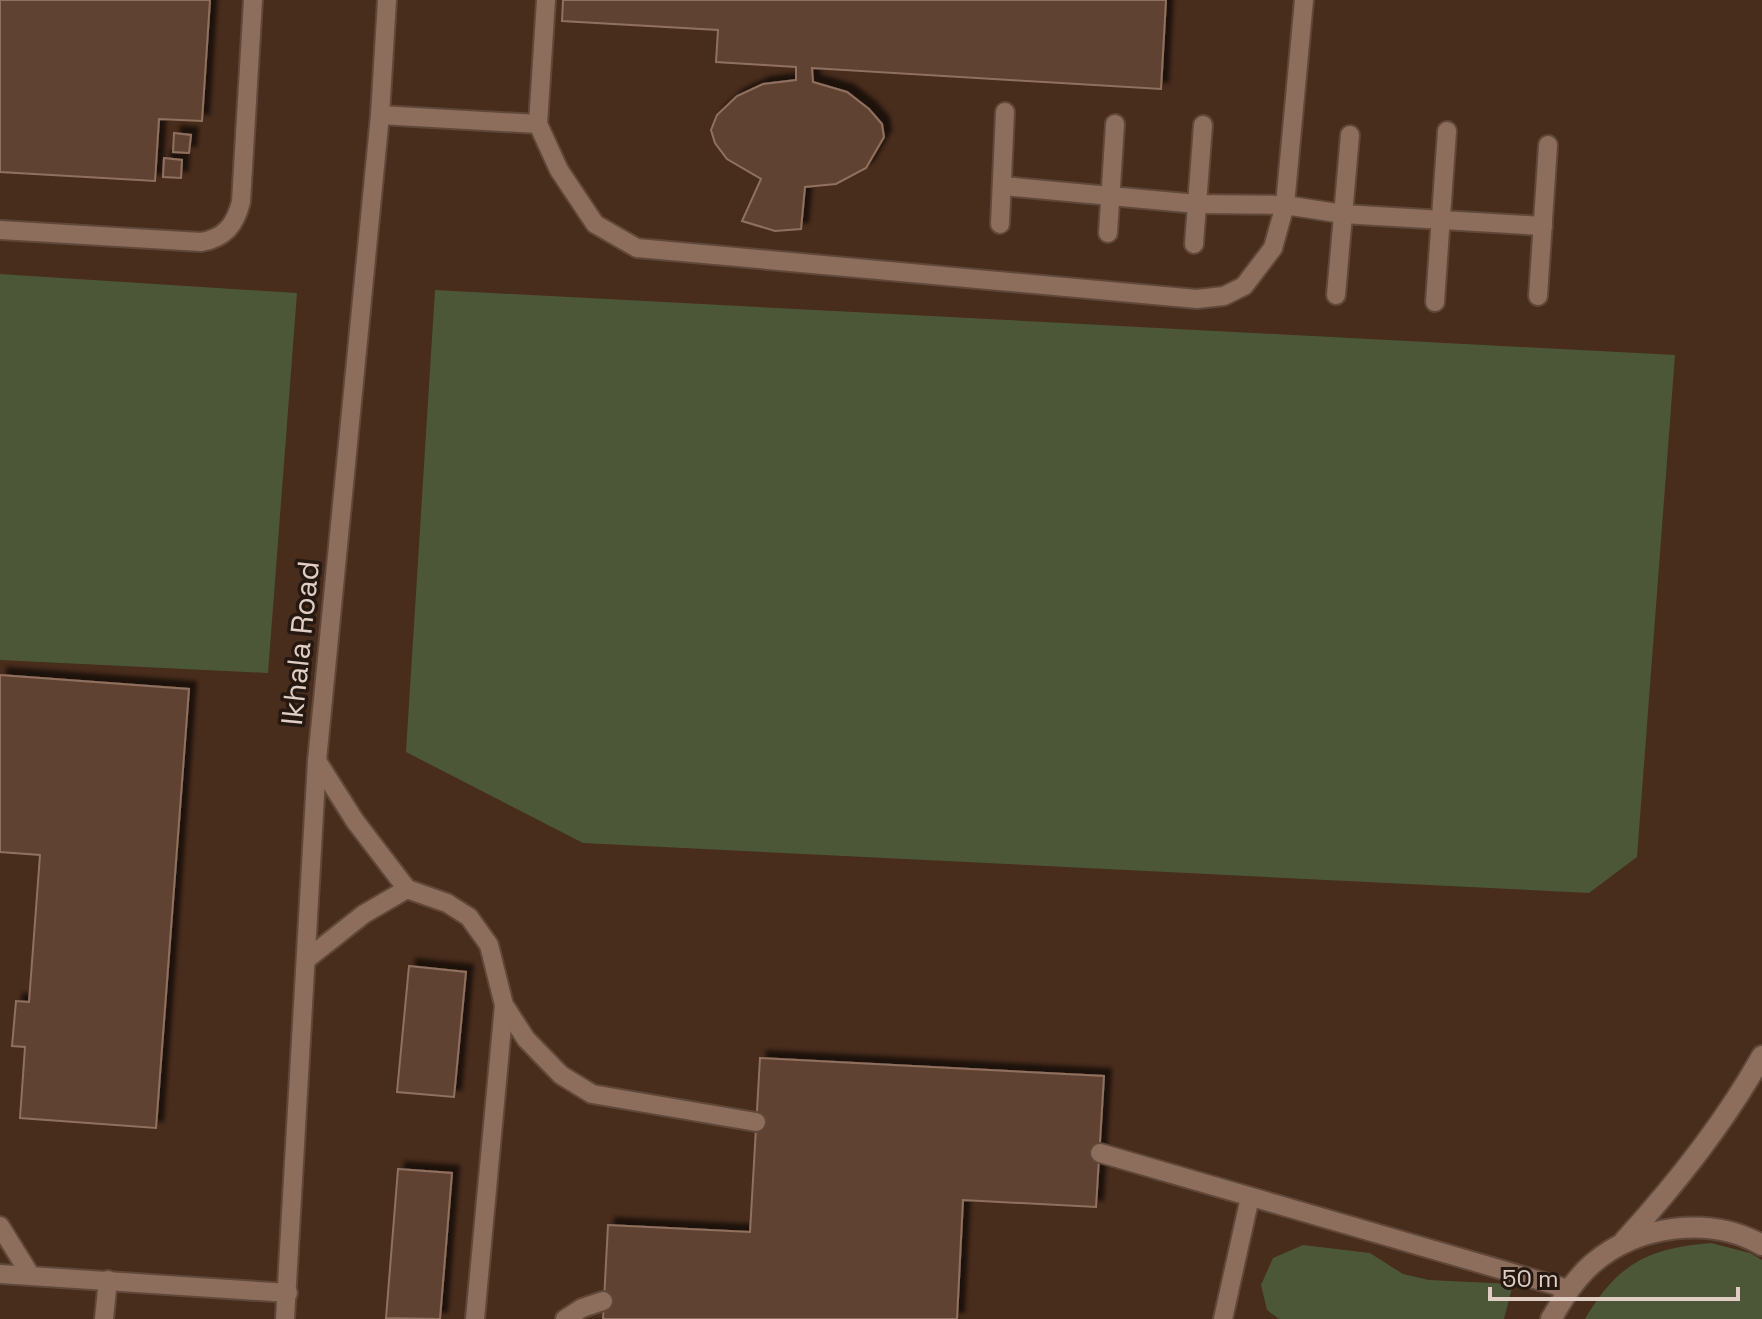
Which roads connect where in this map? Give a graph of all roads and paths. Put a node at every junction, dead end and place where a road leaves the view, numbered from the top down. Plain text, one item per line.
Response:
1 (253, 0) edge
2 (387, 0) edge
3 (546, 0) edge
4 (1304, 0) edge
5 (1005, 112) dead end
6 (380, 115) junction
7 (538, 124) junction
8 (1115, 124) dead end
9 (1203, 125) dead end
10 (1447, 131) dead end
11 (1350, 135) dead end
12 (1548, 145) dead end
13 (1003, 186) junction
14 (1112, 197) junction
15 (1197, 204) junction
16 (1285, 205) junction
17 (1343, 214) junction
18 (1440, 220) junction
19 (1000, 224) dead end
20 (1543, 226) junction
21 (0, 230) edge
22 (1108, 233) dead end
23 (1194, 244) dead end
24 (1336, 295) dead end
25 (1538, 296) dead end
26 (1435, 302) dead end
27 (317, 761) junction
28 (407, 889) junction
29 (307, 959) junction
30 (504, 1005) junction
31 (1762, 1056) edge
32 (756, 1122) dead end
33 (1100, 1153) dead end
34 (1250, 1197) junction
35 (0, 1226) edge
36 (1622, 1244) junction
37 (1762, 1245) edge
38 (0, 1274) edge
39 (31, 1276) junction
40 (108, 1280) junction
41 (1568, 1289) junction
42 (288, 1293) junction
43 (603, 1301) dead end
44 (104, 1319) edge
45 (285, 1319) edge
46 (475, 1319) edge
47 (565, 1319) edge
48 (1223, 1319) edge
49 (1551, 1319) edge

1 - 21 lane
2 - 6 lane, Ikhala Road
3 - 7 lane
4 - 16 lane
5 - 13 lane
6 - 7 lane
6 - 27 lane, Ikhala Road
7 - 16 lane
8 - 14 lane
9 - 15 lane
10 - 18 lane
11 - 17 lane
12 - 20 lane
13 - 14 lane
13 - 19 lane
14 - 15 lane
14 - 22 lane
15 - 16 lane
15 - 23 lane
16 - 17 lane
17 - 18 lane
17 - 24 lane
18 - 20 lane
18 - 26 lane
20 - 25 lane
27 - 28 lane
27 - 29 lane, Ikhala Road
28 - 29 lane
28 - 30 lane
29 - 42 lane, Ikhala Road
30 - 32 lane
30 - 46 lane
31 - 36 street
33 - 34 lane
34 - 41 lane
34 - 48 lane
35 - 39 lane
36 - 37 street
36 - 41 street
38 - 39 lane
39 - 40 lane
40 - 42 lane
40 - 44 lane
41 - 49 street
42 - 45 lane, Ikhala Road
43 - 47 lane

